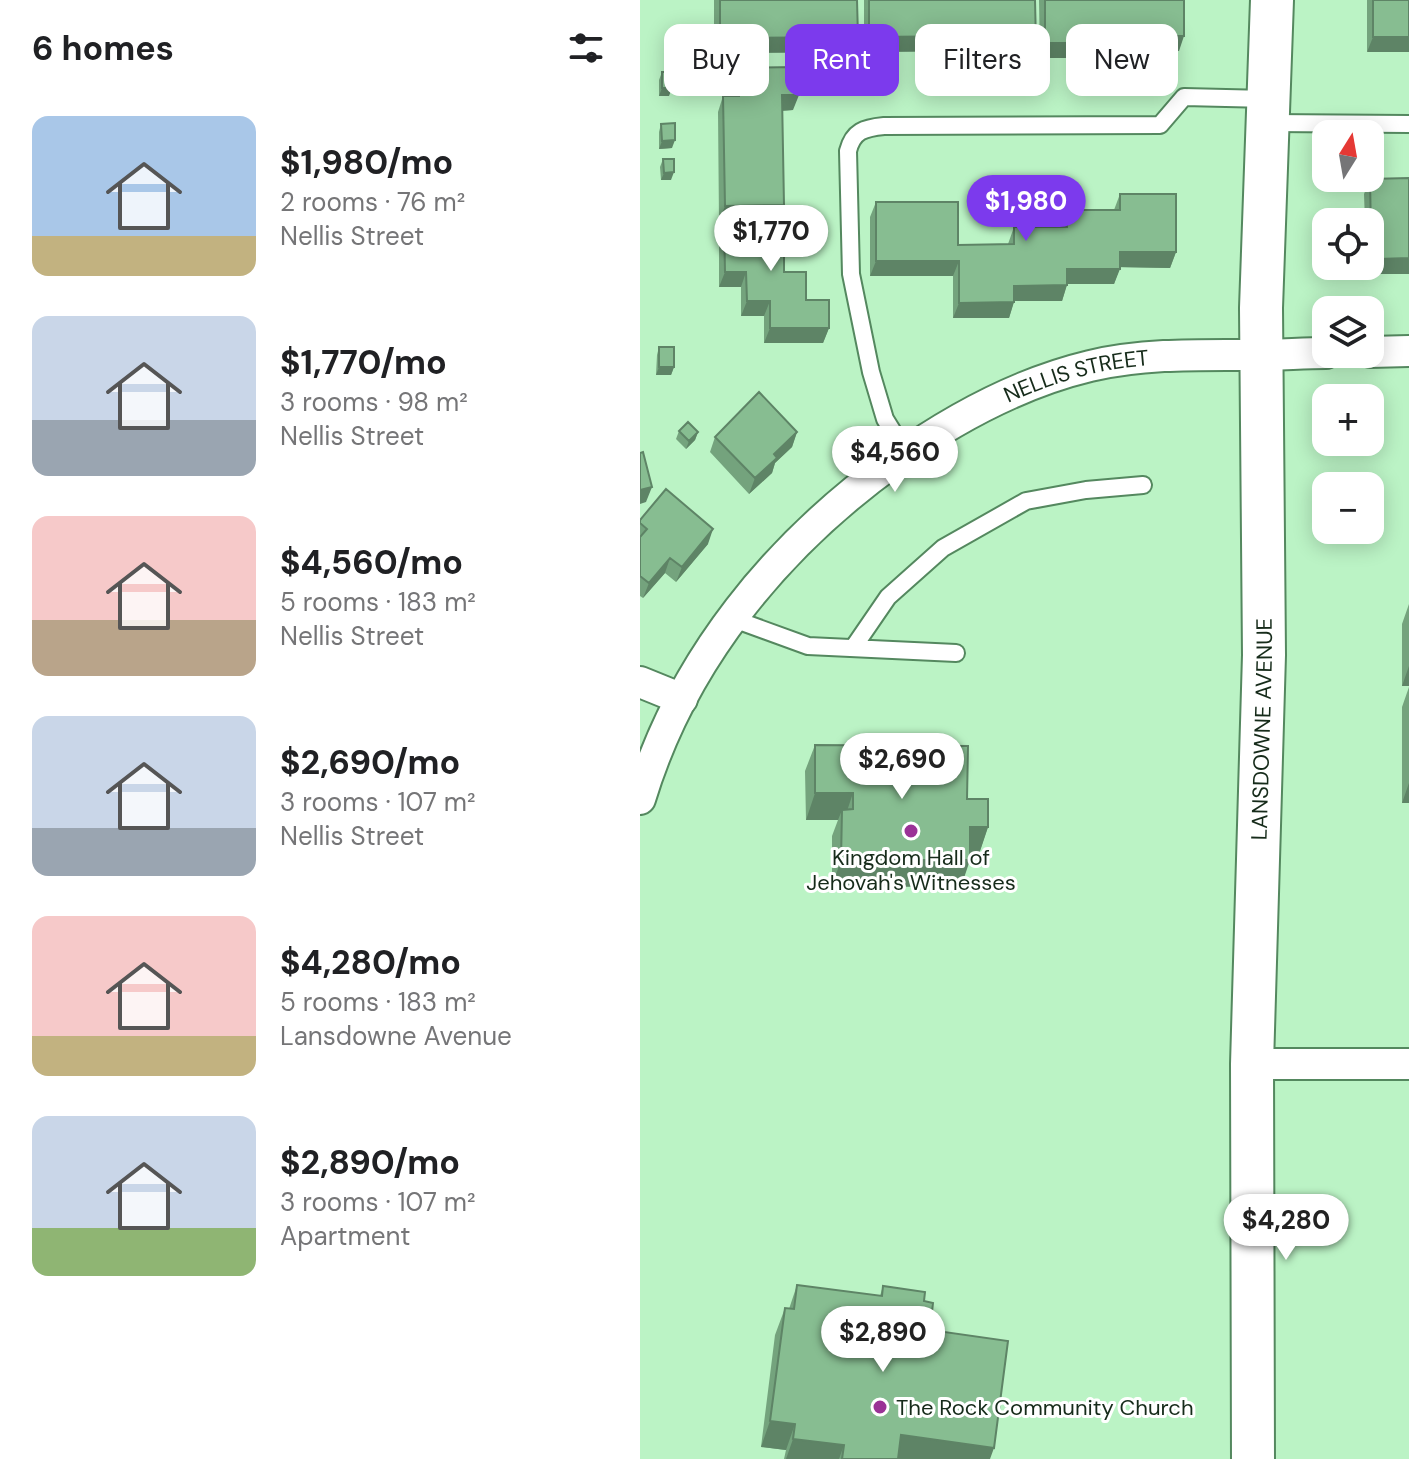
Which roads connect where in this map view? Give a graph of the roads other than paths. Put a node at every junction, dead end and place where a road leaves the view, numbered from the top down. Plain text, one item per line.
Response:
1 (1272, 0) edge
2 (1267, 111) junction
3 (1409, 124) edge
4 (1409, 351) edge
5 (1384, 352) edge
6 (1312, 353) edge
7 (1262, 355) junction
8 (906, 453) junction
9 (1143, 485) dead end
10 (731, 618) junction
11 (853, 648) junction
12 (956, 653) dead end
13 (640, 682) edge
14 (682, 699) junction
15 (640, 799) edge
16 (1252, 1064) junction
17 (1409, 1064) edge
18 (1253, 1459) edge

1 - 2 main road, LANSDOWNE AVENUE
2 - 3 lane
2 - 7 main road, LANSDOWNE AVENUE
2 - 8 lane
4 - 5 street
6 - 7 street, NELLIS STREET
7 - 8 street, NELLIS STREET
7 - 16 main road, LANSDOWNE AVENUE
8 - 10 street, NELLIS STREET
9 - 11 lane
10 - 11 lane
10 - 14 street, NELLIS STREET
11 - 12 lane
13 - 14 street
14 - 15 street, NELLIS STREET
16 - 17 street
16 - 18 main road, LANSDOWNE AVENUE

